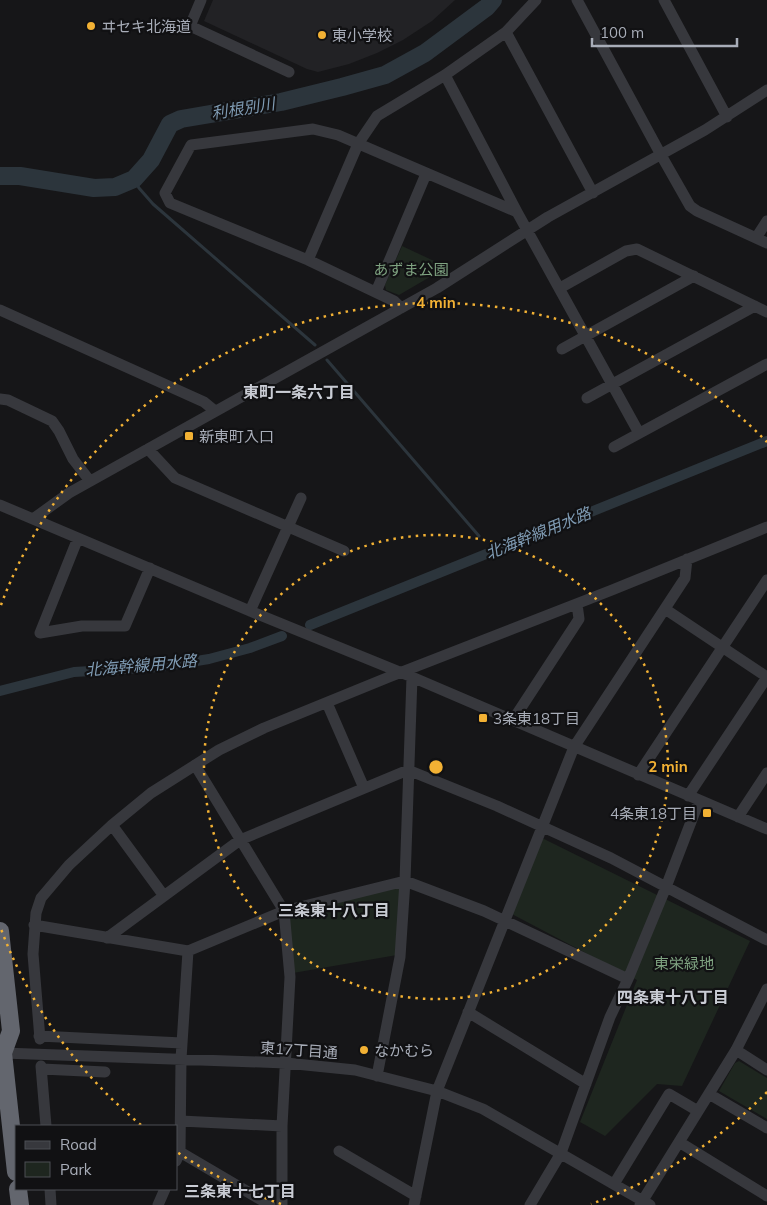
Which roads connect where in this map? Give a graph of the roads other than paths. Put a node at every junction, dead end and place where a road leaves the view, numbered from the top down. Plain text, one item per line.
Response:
1 (201, 0) edge
2 (536, 0) edge
3 (577, 0) edge
4 (664, 0) edge
5 (506, 32) junction
6 (289, 72) dead end
7 (445, 75) junction
8 (766, 94) edge
9 (727, 117) junction
10 (358, 144) junction
11 (661, 155) junction
12 (426, 174) junction
13 (593, 192) junction
14 (517, 212) junction
15 (767, 221) edge
16 (528, 229) junction
17 (756, 238) junction
18 (767, 243) edge
19 (308, 260) junction
20 (694, 276) junction
21 (560, 288) junction
22 (376, 292) junction
23 (755, 306) junction
24 (401, 308) junction
25 (0, 310) edge
26 (767, 312) edge
27 (586, 336) junction
28 (562, 349) dead end
29 (767, 364) edge
30 (612, 384) junction
31 (587, 398) dead end
32 (0, 399) edge
33 (215, 412) junction
34 (639, 433) junction
35 (614, 447) dead end
36 (148, 449) junction
37 (90, 481) junction
38 (301, 498) dead end
39 (0, 505) edge
40 (33, 519) junction
41 (288, 526) junction
42 (767, 527) edge
43 (78, 538) junction
44 (344, 551) dead end
45 (687, 559) junction
46 (150, 568) junction
47 (767, 580) edge
48 (577, 604) junction
49 (665, 609) junction
50 (250, 611) junction
51 (722, 647) junction
52 (407, 675) junction
53 (767, 677) edge
54 (327, 703) junction
55 (513, 720) junction
56 (574, 747) junction
57 (195, 765) junction
58 (408, 770) junction
59 (767, 773) edge
60 (638, 775) junction
61 (364, 788) junction
62 (688, 796) junction
63 (699, 801) junction
64 (738, 817) junction
65 (112, 825) junction
66 (544, 827) junction
67 (767, 829) edge
68 (240, 840) junction
69 (405, 880) junction
70 (666, 887) junction
71 (164, 896) junction
72 (284, 911) junction
73 (505, 921) junction
74 (34, 925) junction
75 (0, 931) edge
76 (107, 938) junction
77 (767, 940) edge
78 (188, 951) junction
79 (628, 979) junction
80 (767, 989) edge
81 (468, 1012) junction
82 (182, 1043) junction
83 (2, 1049) edge
84 (736, 1050) junction
85 (181, 1059) junction
86 (286, 1063) junction
87 (767, 1070) edge
88 (105, 1072) dead end
89 (377, 1076) junction
90 (586, 1084) junction
91 (438, 1091) junction
92 (709, 1094) junction
93 (698, 1111) junction
94 (181, 1121) junction
95 (46, 1125) edge
96 (282, 1126) junction
97 (767, 1128) edge
98 (679, 1142) junction
99 (339, 1151) dead end
100 (561, 1153) junction
101 (178, 1157) edge
102 (15, 1163) edge
103 (614, 1184) junction
104 (18, 1190) edge
105 (50, 1190) edge
106 (165, 1190) edge
107 (767, 1196) edge
108 (415, 1201) edge
109 (644, 1204) edge
110 (20, 1205) edge
111 (51, 1205) edge
112 (158, 1205) edge
113 (270, 1205) edge
114 (282, 1205) edge
115 (530, 1205) edge

1 - 6 street
2 - 5 street
3 - 11 street
4 - 9 street
5 - 7 street
5 - 13 street
7 - 10 street
7 - 14 street
8 - 9 street
9 - 11 street
10 - 12 street
10 - 19 street
10 - 19 street
11 - 13 street
11 - 17 street
12 - 14 street
12 - 22 street
13 - 16 street
14 - 16 street
15 - 17 street
16 - 21 street
16 - 24 street
17 - 18 street
19 - 22 street
20 - 21 street
20 - 23 street
20 - 27 street
21 - 27 street
22 - 24 street
23 - 26 street
23 - 30 street
24 - 33 street
25 - 33 street
27 - 28 street
27 - 30 street
29 - 34 street
30 - 31 street
30 - 34 street
32 - 37 street
33 - 36 street
34 - 35 street
36 - 37 street
36 - 41 street
37 - 40 street
38 - 41 street
39 - 40 street
40 - 43 street
41 - 44 street
41 - 50 street
42 - 45 street
43 - 46 street
43 - 46 street
45 - 48 street
45 - 49 street
46 - 50 street
47 - 51 street
48 - 52 street
48 - 55 street
49 - 51 street
49 - 56 street
50 - 52 street
51 - 53 street
51 - 60 street
52 - 54 street
52 - 55 street
52 - 58 street
53 - 62 street
54 - 57 street
54 - 61 street
55 - 56 street
56 - 60 street
56 - 66 street
57 - 65 street
57 - 68 street
58 - 61 street
58 - 66 street
58 - 69 street
59 - 64 street
60 - 62 street
61 - 68 street
62 - 63 street
63 - 64 street
63 - 70 street
64 - 67 street
65 - 71 street
65 - 74 street
66 - 70 street
66 - 73 street
68 - 71 street
68 - 72 street
69 - 72 street
69 - 73 street
69 - 89 street
70 - 77 street
70 - 79 street
71 - 76 street
72 - 78 street
72 - 86 street
73 - 79 street
73 - 81 street
74 - 76 street
74 - 82 street
75 - 83 highway
76 - 78 street
78 - 82 street
79 - 90 street
80 - 84 street
81 - 90 street
81 - 91 street
82 - 85 street
83 - 85 street, 東17丁目通
83 - 102 highway
84 - 87 street
84 - 92 street
85 - 86 street, 東17丁目通
85 - 94 street
86 - 89 street, 東17丁目通
86 - 96 street
88 - 95 street
89 - 91 street, 東17丁目通
90 - 100 street
91 - 100 street, 東17丁目通
91 - 108 street
92 - 93 street
92 - 97 street
93 - 98 street
93 - 103 street
94 - 96 street
94 - 101 street
96 - 114 street
98 - 107 street
98 - 109 street
99 - 108 street
100 - 103 street, 東17丁目通
100 - 115 street
101 - 113 street
103 - 109 street, 東17丁目通
104 - 110 highway
105 - 111 street
106 - 112 street

